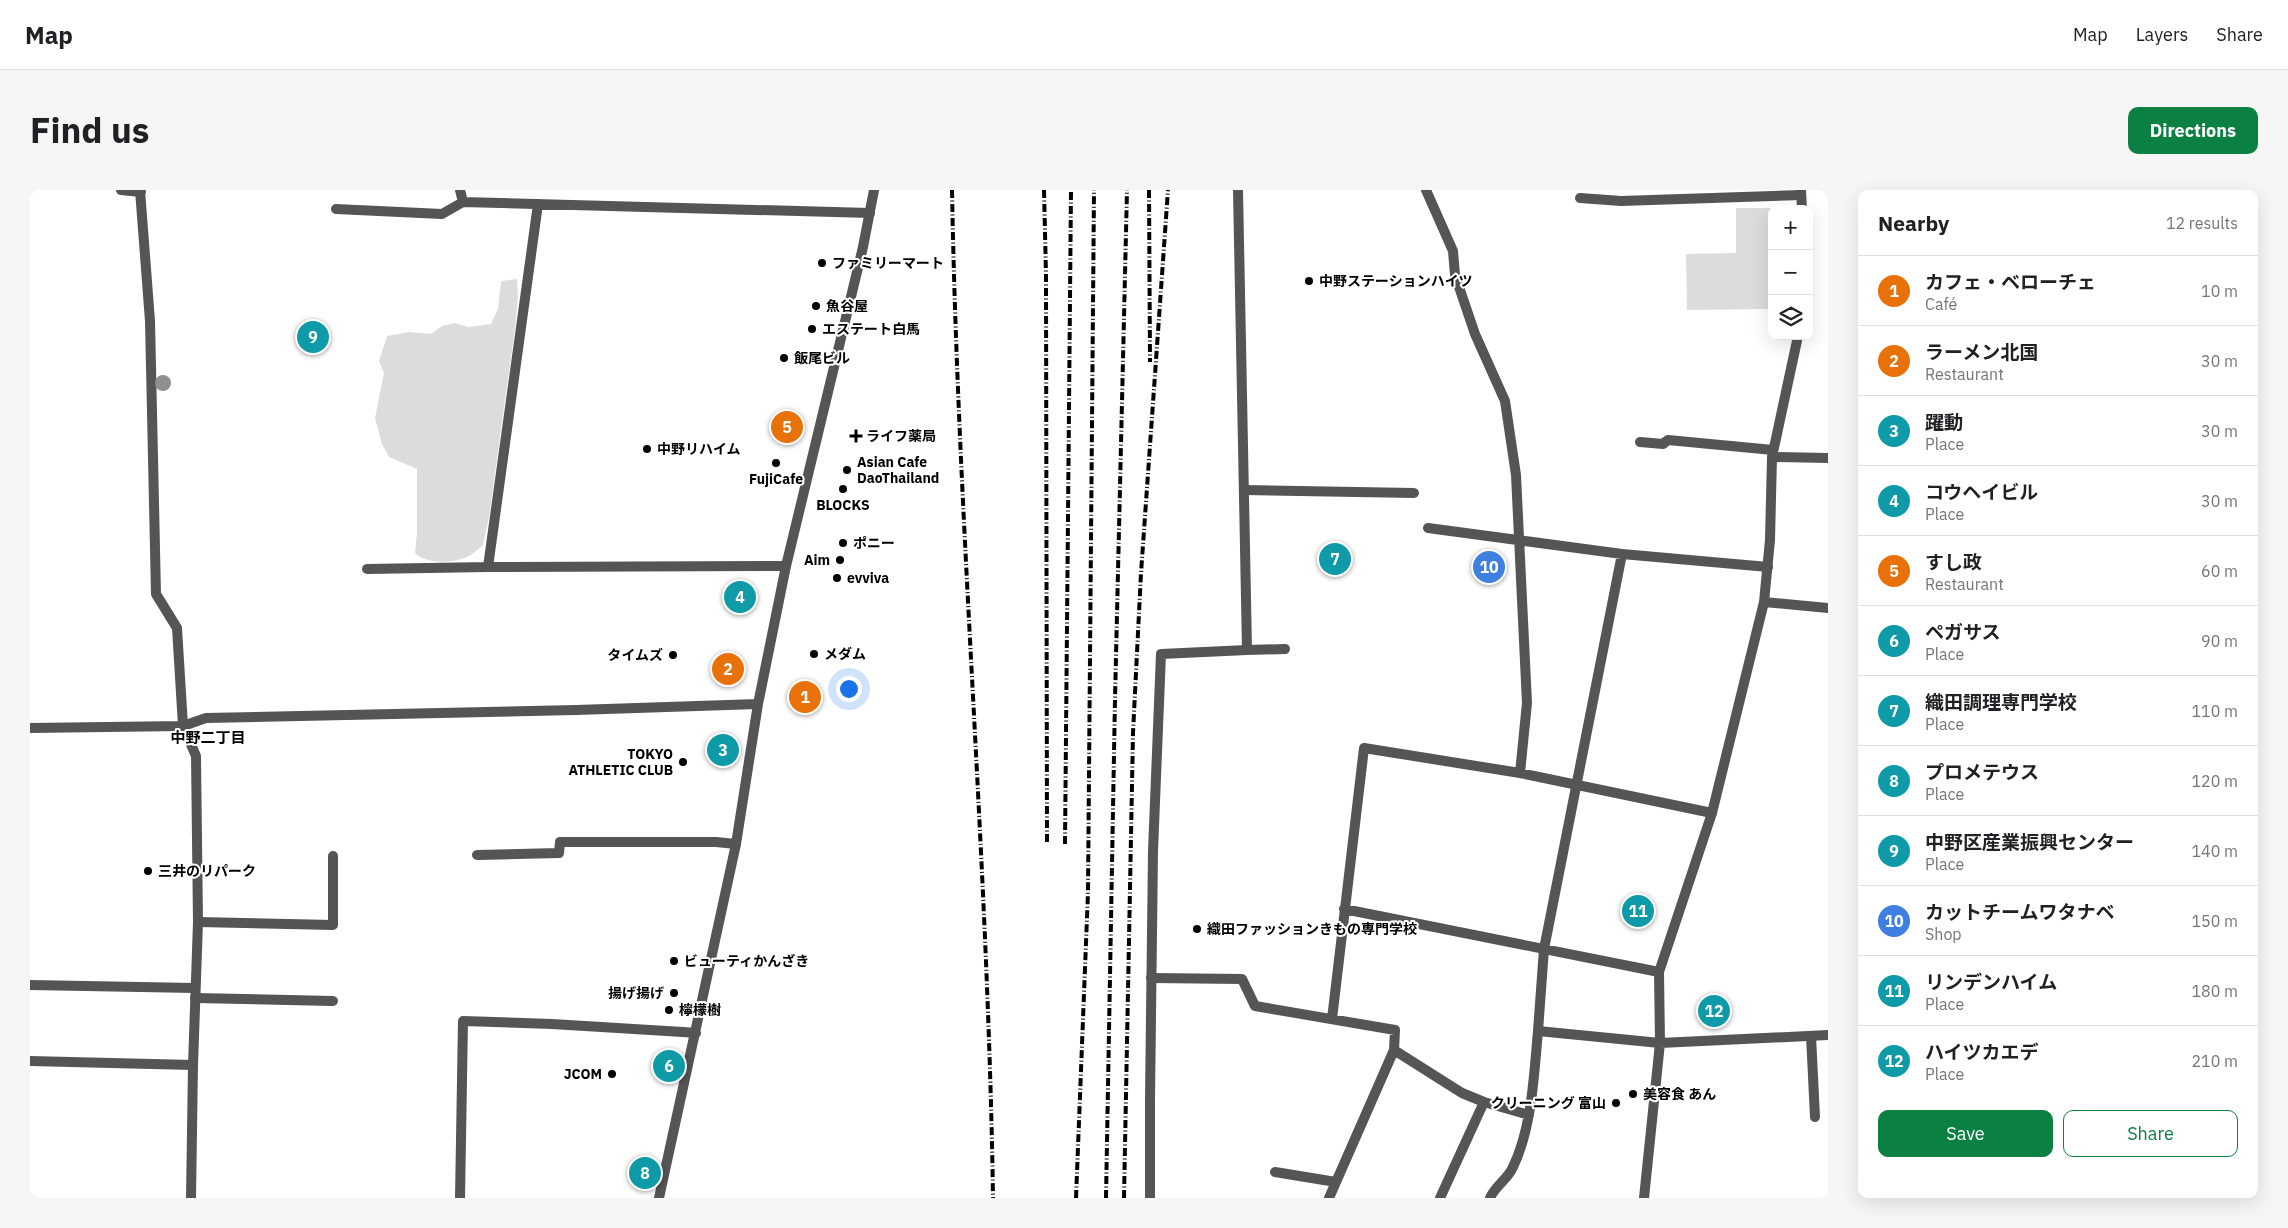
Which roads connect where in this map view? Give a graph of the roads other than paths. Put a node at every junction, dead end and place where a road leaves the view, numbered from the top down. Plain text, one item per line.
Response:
1 (121, 190) edge
2 (460, 190) edge
3 (874, 190) edge
4 (1238, 190) edge
5 (1426, 190) edge
6 (140, 191) edge
7 (1801, 192) edge
8 (1580, 198) dead end
9 (463, 202) junction
10 (538, 204) junction
11 (1802, 205) edge
12 (336, 209) dead end
13 (870, 213) junction
14 (1797, 340) edge
15 (1640, 442) dead end
16 (1772, 453) junction
17 (1828, 458) edge
18 (1244, 490) junction
19 (1414, 493) dead end
20 (1428, 528) dead end
21 (1518, 541) junction
22 (1622, 554) junction
23 (786, 566) junction
24 (488, 567) junction
25 (1768, 567) junction
26 (367, 569) dead end
27 (1764, 602) junction
28 (1828, 608) edge
29 (1285, 649) dead end
30 (1247, 650) junction
31 (758, 704) junction
32 (183, 726) junction
33 (30, 728) edge
34 (1520, 773) junction
35 (1576, 785) junction
36 (1712, 813) junction
37 (736, 844) junction
38 (477, 855) dead end
39 (333, 856) dead end
40 (1344, 909) junction
41 (198, 922) junction
42 (1544, 949) junction
43 (1659, 972) junction
44 (1151, 978) junction
45 (30, 985) edge
46 (195, 993) junction
47 (333, 1001) dead end
48 (1332, 1019) junction
49 (1538, 1031) junction
50 (696, 1033) junction
51 (1828, 1035) edge
52 (1811, 1036) junction
53 (1660, 1043) junction
54 (1394, 1050) junction
55 (30, 1061) edge
56 (194, 1065) junction
57 (1484, 1102) junction
58 (1529, 1115) junction
59 (1815, 1117) dead end
60 (1274, 1172) dead end
61 (1336, 1182) junction
62 (191, 1198) edge
63 (460, 1198) edge
64 (659, 1198) edge
65 (1150, 1198) edge
66 (1329, 1198) edge
67 (1440, 1198) edge
68 (1490, 1198) edge
69 (1644, 1198) edge

1 - 6 street
2 - 9 street
3 - 13 street
4 - 18 street
5 - 21 street
6 - 32 street
7 - 8 street
7 - 11 street
9 - 10 street
9 - 12 street
10 - 13 street
10 - 24 street
13 - 23 street
14 - 16 street
15 - 16 street
16 - 17 street
16 - 25 street
18 - 19 street
18 - 30 street
20 - 21 street
21 - 22 street
21 - 34 street
22 - 25 street
22 - 35 street
23 - 24 street
23 - 31 street
24 - 26 street
25 - 27 street
27 - 28 street
27 - 36 street
29 - 30 street
30 - 44 street
31 - 32 street
31 - 37 street
32 - 33 street
32 - 41 street
34 - 35 street
34 - 40 street
35 - 36 street
35 - 42 street
36 - 43 street
37 - 38 street
37 - 50 street
39 - 41 street
40 - 42 street
40 - 48 street
41 - 46 street
42 - 43 street
42 - 49 street
43 - 53 street
44 - 48 street
44 - 65 street
45 - 46 street
46 - 47 street
46 - 56 street
48 - 54 street
49 - 53 street
49 - 58 street
50 - 63 street
50 - 64 street
51 - 52 street
52 - 53 street
52 - 59 street
53 - 69 street
54 - 57 street
54 - 61 street
55 - 56 street
56 - 62 street
57 - 58 street
57 - 67 street
58 - 68 street
60 - 61 street
61 - 66 street

